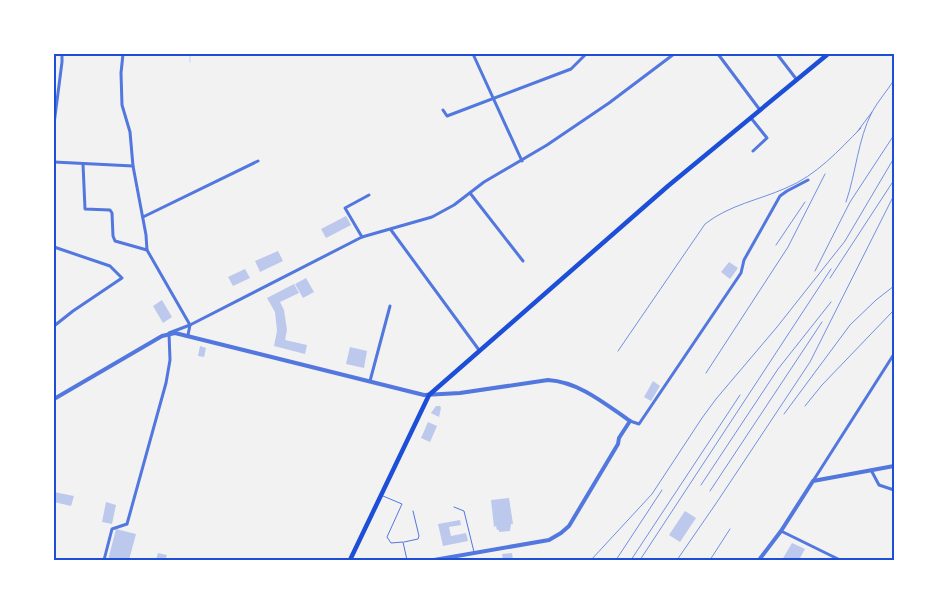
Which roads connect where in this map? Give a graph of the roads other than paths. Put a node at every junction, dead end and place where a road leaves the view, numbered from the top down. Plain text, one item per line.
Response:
1 (62, 54) edge
2 (123, 54) edge
3 (473, 54) edge
4 (586, 54) edge
5 (674, 54) edge
6 (718, 54) edge
7 (778, 54) edge
8 (828, 54) edge
9 (797, 80) junction
10 (493, 98) junction
11 (443, 110) dead end
12 (760, 110) junction
13 (751, 118) junction
14 (54, 124) edge
15 (753, 151) dead end
16 (258, 161) dead end
17 (522, 161) junction
18 (54, 162) edge
19 (83, 164) junction
20 (133, 166) junction
21 (808, 180) dead end
22 (470, 193) junction
23 (369, 195) dead end
24 (143, 217) junction
25 (391, 230) junction
26 (362, 237) junction
27 (54, 247) edge
28 (147, 250) junction
29 (522, 261) dead end
30 (390, 306) dead end
31 (190, 325) junction
32 (54, 326) edge
33 (170, 333) junction
34 (188, 335) junction
35 (479, 350) junction
36 (894, 354) edge
37 (370, 381) junction
38 (429, 395) junction
39 (54, 397) edge
40 (630, 421) junction
41 (894, 466) edge
42 (871, 470) junction
43 (813, 481) junction
44 (894, 490) edge
45 (380, 495) junction
46 (454, 507) dead end
47 (413, 511) dead end
48 (781, 531) junction
49 (403, 542) junction
50 (474, 553) junction
51 (469, 554) junction
52 (104, 560) edge
53 (350, 560) edge
54 (407, 560) edge
55 (434, 560) edge
56 (470, 560) edge
57 (759, 560) edge
58 (840, 560) edge

1 - 14 street
2 - 20 street
3 - 10 street
4 - 10 street
5 - 17 street
6 - 12 street
7 - 9 street
8 - 9 main road
9 - 12 main road
10 - 11 street
10 - 17 street
12 - 13 main road
13 - 15 street
13 - 35 main road
16 - 24 street
17 - 22 street
18 - 19 street
19 - 20 street
19 - 28 street
20 - 24 street
21 - 40 street
22 - 25 street
22 - 29 street
23 - 26 street
24 - 28 street
25 - 26 street
25 - 35 street
26 - 31 street
27 - 32 street
28 - 31 street
30 - 37 street
31 - 33 street
31 - 34 street
33 - 34 street
33 - 39 street
33 - 52 street
34 - 37 street
35 - 38 main road
36 - 43 street
37 - 38 street
38 - 40 street
38 - 45 main road
40 - 50 street
41 - 42 street
42 - 43 street
42 - 44 street
43 - 48 street
45 - 49 lane
45 - 53 main road
46 - 50 lane
47 - 49 lane
48 - 57 street
48 - 58 street
49 - 54 lane
50 - 51 street
51 - 55 street
51 - 56 lane

